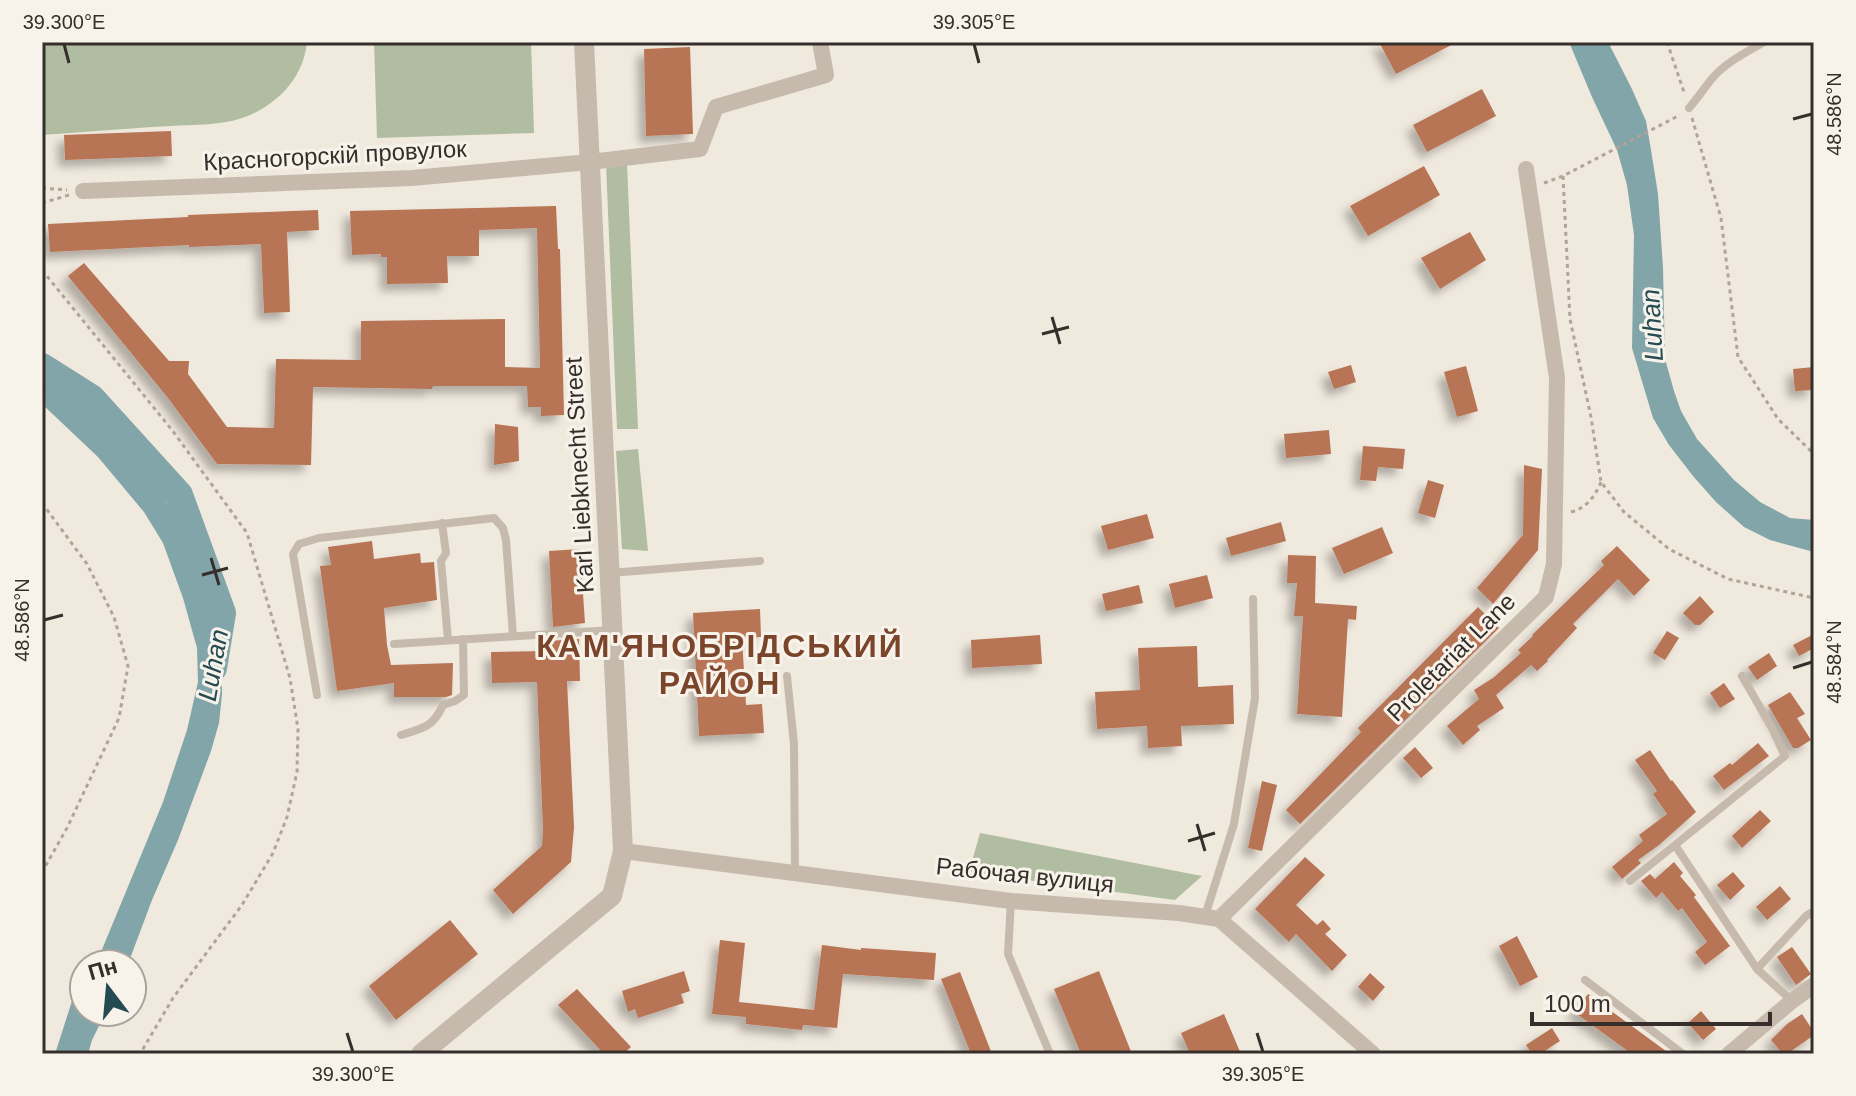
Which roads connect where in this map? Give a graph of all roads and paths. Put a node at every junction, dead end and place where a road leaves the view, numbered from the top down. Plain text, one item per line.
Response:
1 (584, 42) edge
2 (820, 42) edge
3 (1667, 42) edge
4 (1764, 42) edge
5 (1689, 108) junction
6 (590, 162) junction
7 (1526, 169) dead end
8 (1563, 176) junction
9 (42, 188) edge
10 (1529, 189) junction
11 (83, 191) junction
12 (42, 203) edge
13 (42, 270) edge
14 (1814, 454) edge
15 (1601, 482) junction
16 (42, 503) edge
17 (1555, 515) junction
18 (442, 523) junction
19 (760, 561) dead end
20 (610, 573) junction
21 (1814, 598) edge
22 (1253, 599) dead end
23 (612, 630) junction
24 (513, 636) junction
25 (463, 639) junction
26 (448, 640) junction
27 (394, 644) dead end
28 (787, 676) dead end
29 (1742, 676) dead end
30 (317, 695) dead end
31 (401, 735) dead end
32 (1675, 845) junction
33 (623, 851) junction
34 (42, 872) edge
35 (795, 873) junction
36 (1630, 881) dead end
37 (1011, 901) junction
38 (1814, 911) edge
39 (1212, 918) junction
40 (1757, 969) junction
41 (1585, 980) dead end
42 (1814, 985) edge
43 (1792, 1001) junction
44 (140, 1054) edge
45 (421, 1054) edge
46 (1050, 1054) edge
47 (1373, 1054) edge
48 (1683, 1054) edge
49 (1729, 1054) edge

1 - 6 street, Karl Liebknecht Street
2 - 6 street, Красногорскій провулок
3 - 5 path
4 - 5 lane
5 - 8 path
5 - 14 path
6 - 11 street, Красногорскій провулок
6 - 20 street, Karl Liebknecht Street
7 - 10 street, Proletariat Lane
8 - 10 path
8 - 15 path
9 - 11 path
10 - 17 street, Proletariat Lane
11 - 12 path
13 - 44 path
15 - 17 path
15 - 21 path
16 - 34 path
17 - 39 street, Proletariat Lane
18 - 24 lane
18 - 26 lane
18 - 30 lane
19 - 20 lane
20 - 23 street, Karl Liebknecht Street
22 - 39 lane
23 - 24 lane
23 - 33 street, Karl Liebknecht Street
24 - 25 lane
25 - 26 lane
25 - 31 lane
26 - 27 lane
28 - 35 lane
29 - 32 lane
32 - 36 lane
32 - 40 lane
33 - 35 street, Рабочая вулиця
33 - 45 street, Karl Liebknecht Street
35 - 37 street, Рабочая вулиця
37 - 39 street, Рабочая вулиця
37 - 46 lane
38 - 40 lane
39 - 47 street
40 - 43 lane
41 - 48 lane
42 - 43 street
43 - 49 street

